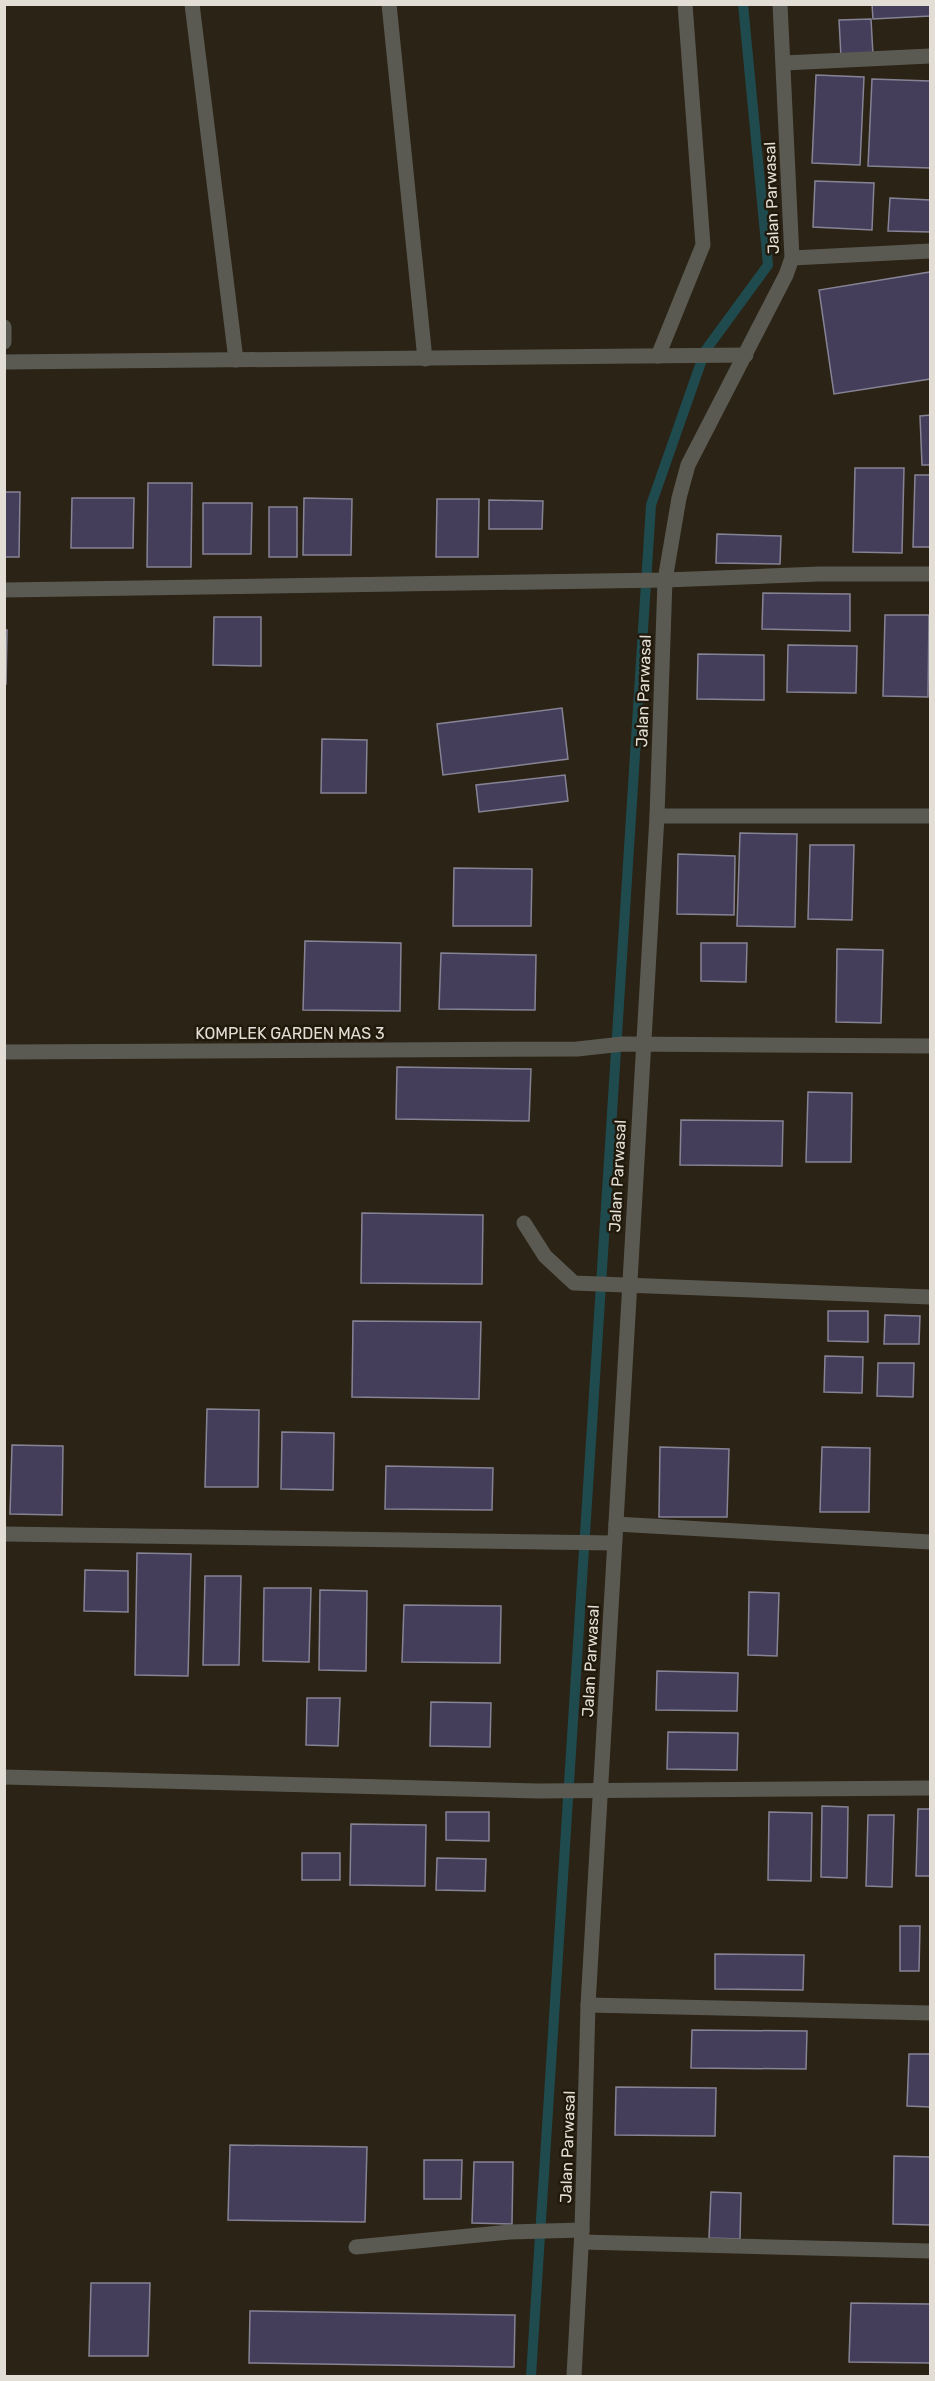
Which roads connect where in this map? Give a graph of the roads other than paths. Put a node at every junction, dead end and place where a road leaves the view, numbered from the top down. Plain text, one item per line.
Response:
1 (192, 4) edge
2 (389, 4) edge
3 (685, 4) edge
4 (780, 4) edge
5 (930, 56) edge
6 (784, 63) junction
7 (930, 251) edge
8 (792, 258) junction
9 (4, 327) edge
10 (4, 342) edge
11 (658, 356) junction
12 (746, 356) junction
13 (425, 358) junction
14 (236, 360) junction
15 (4, 362) edge
16 (930, 574) edge
17 (658, 580) junction
18 (4, 590) edge
19 (657, 816) junction
20 (930, 816) edge
21 (642, 1045) junction
22 (930, 1047) edge
23 (4, 1052) edge
24 (524, 1223) dead end
25 (621, 1286) junction
26 (930, 1297) edge
27 (616, 1524) junction
28 (4, 1534) edge
29 (930, 1542) edge
30 (614, 1543) junction
31 (4, 1778) edge
32 (930, 1788) edge
33 (596, 1789) junction
34 (588, 2005) junction
35 (930, 2013) edge
36 (582, 2236) junction
37 (356, 2247) dead end
38 (930, 2251) edge
39 (574, 2376) edge

1 - 14 street
2 - 13 street
3 - 11 street
4 - 6 street, Jalan Parwasal
5 - 6 street
6 - 8 street, Jalan Parwasal
7 - 8 street
8 - 12 street, Jalan Parwasal
9 - 10 street
11 - 12 street
11 - 13 street
12 - 17 street, Jalan Parwasal
13 - 14 street
14 - 15 street
16 - 17 street
17 - 18 street
17 - 19 street, Jalan Parwasal
19 - 20 street
19 - 21 street, Jalan Parwasal
21 - 22 street, KOMPLEK GARDEN MAS 3
21 - 23 street, KOMPLEK GARDEN MAS 3
21 - 25 street, Jalan Parwasal
24 - 25 street
25 - 26 street
25 - 27 street, Jalan Parwasal
27 - 29 street
27 - 30 street, Jalan Parwasal
28 - 30 street
30 - 33 street, Jalan Parwasal
31 - 33 street
32 - 33 street
33 - 34 street, Jalan Parwasal
34 - 35 street
34 - 36 street, Jalan Parwasal
36 - 37 street
36 - 38 street
36 - 39 street, Jalan Parwasal

